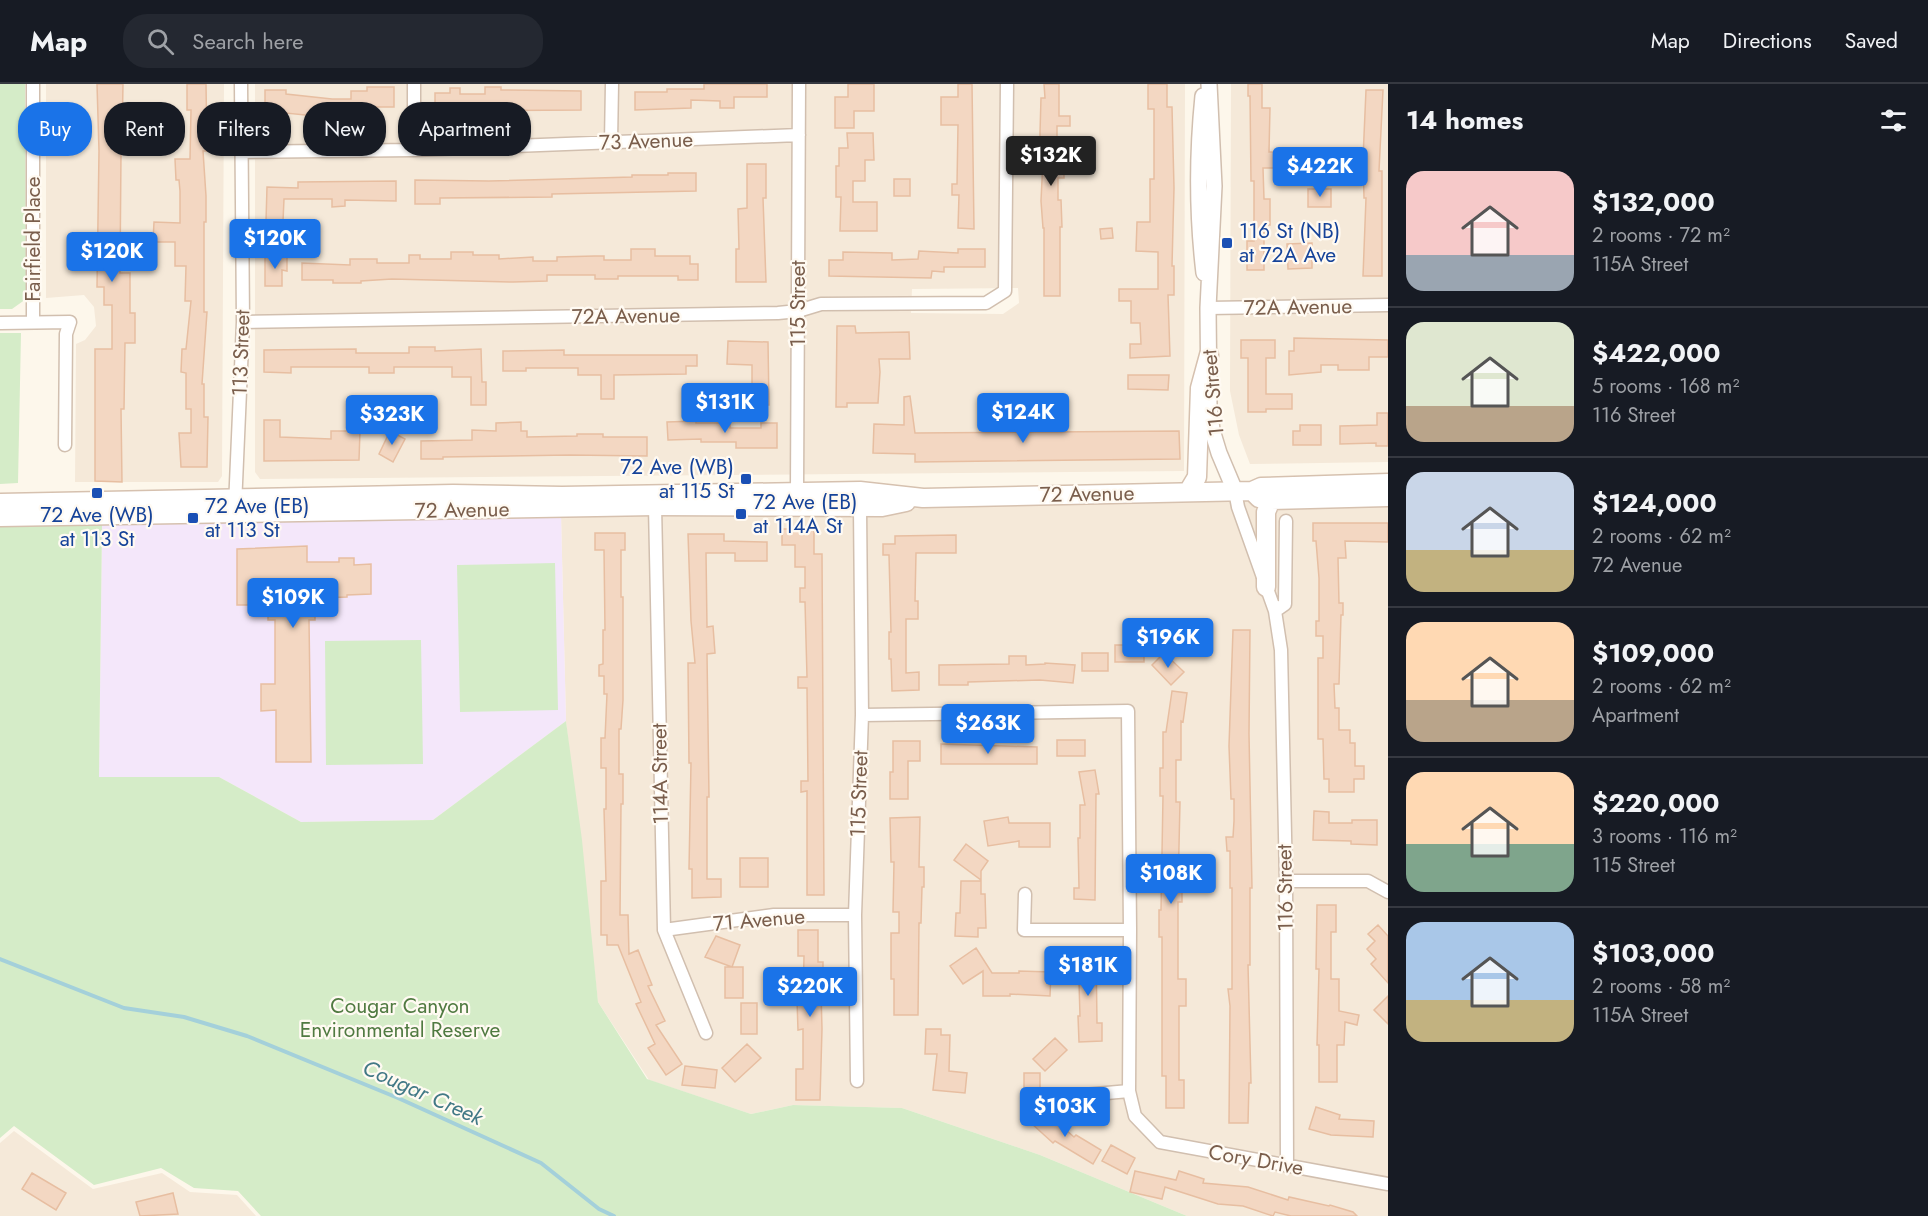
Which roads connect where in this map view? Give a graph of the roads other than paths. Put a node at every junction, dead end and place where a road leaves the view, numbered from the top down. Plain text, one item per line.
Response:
1 (33, 84) edge
2 (241, 84) edge
3 (414, 84) edge
4 (612, 84) edge
5 (799, 84) edge
6 (1007, 84) edge
7 (1204, 84) edge
8 (1209, 84) edge
9 (241, 102) edge
10 (414, 102) edge
11 (799, 135) junction
12 (611, 142) junction
13 (531, 145) edge
14 (398, 150) edge
15 (291, 151) edge
16 (242, 156) edge
17 (1388, 305) edge
18 (1208, 308) junction
19 (798, 311) junction
20 (33, 322) junction
21 (243, 322) junction
22 (0, 323) edge
23 (1209, 355) junction
24 (65, 445) dead end
25 (1388, 483) edge
26 (797, 491) junction
27 (1243, 491) junction
28 (1188, 492) junction
29 (1388, 497) edge
30 (923, 498) junction
31 (1271, 500) junction
32 (0, 503) edge
33 (235, 505) junction
34 (655, 506) junction
35 (768, 508) junction
36 (860, 508) junction
37 (0, 517) edge
38 (1286, 520) dead end
39 (1266, 587) junction
40 (1275, 611) junction
41 (862, 715) junction
42 (1286, 881) junction
43 (1388, 892) edge
44 (1025, 894) dead end
45 (855, 915) junction
46 (664, 930) junction
47 (1130, 930) junction
48 (706, 1033) dead end
49 (857, 1081) dead end
50 (1129, 1091) junction
51 (1084, 1095) dead end
52 (1287, 1166) junction
53 (1388, 1184) edge

1 - 20 street, Fairfield Place
2 - 9 street, 113 Street
3 - 10 street
4 - 12 street
5 - 11 street, 115 Street
6 - 19 street, 72A Avenue
7 - 18 street, 116 Street
8 - 18 street, 116 Street
11 - 12 street, 73 Avenue
11 - 19 street, 115 Street
12 - 13 street, 73 Avenue
14 - 15 street, 73 Avenue
16 - 21 street, 113 Street
17 - 18 street, 72A Avenue
18 - 23 street, 116 Street
19 - 21 street, 72A Avenue
19 - 26 street, 115 Street
20 - 22 street
20 - 24 street
21 - 33 street, 113 Street
23 - 27 street, 116 Street
23 - 28 main road
25 - 27 main road, 72 Avenue
26 - 30 main road, 72 Avenue
26 - 33 main road, 72 Avenue
26 - 35 street
27 - 28 main road, 72 Avenue
27 - 31 main road, 72 Avenue
27 - 39 street, 116 Street
28 - 30 main road, 72 Avenue
29 - 31 main road, 72 Avenue
30 - 36 main road, 72 Avenue
31 - 39 main road
32 - 33 main road, 72 Avenue
33 - 34 main road, 72 Avenue
33 - 37 main road, 72 Avenue
34 - 35 main road, 72 Avenue
34 - 46 street, 114A Street
35 - 36 main road, 72 Avenue
36 - 41 street, 115 Street
38 - 40 street
39 - 40 street, 116 Street
40 - 42 street, 116 Street
41 - 45 street, 115 Street
41 - 47 street
42 - 43 street
42 - 52 street, 116 Street
44 - 47 street
45 - 46 street, 71 Avenue
45 - 49 street, 115 Street
46 - 48 street, 114A Street
47 - 50 street
50 - 51 street
50 - 52 street, Cory Drive
52 - 53 street, Cory Drive

